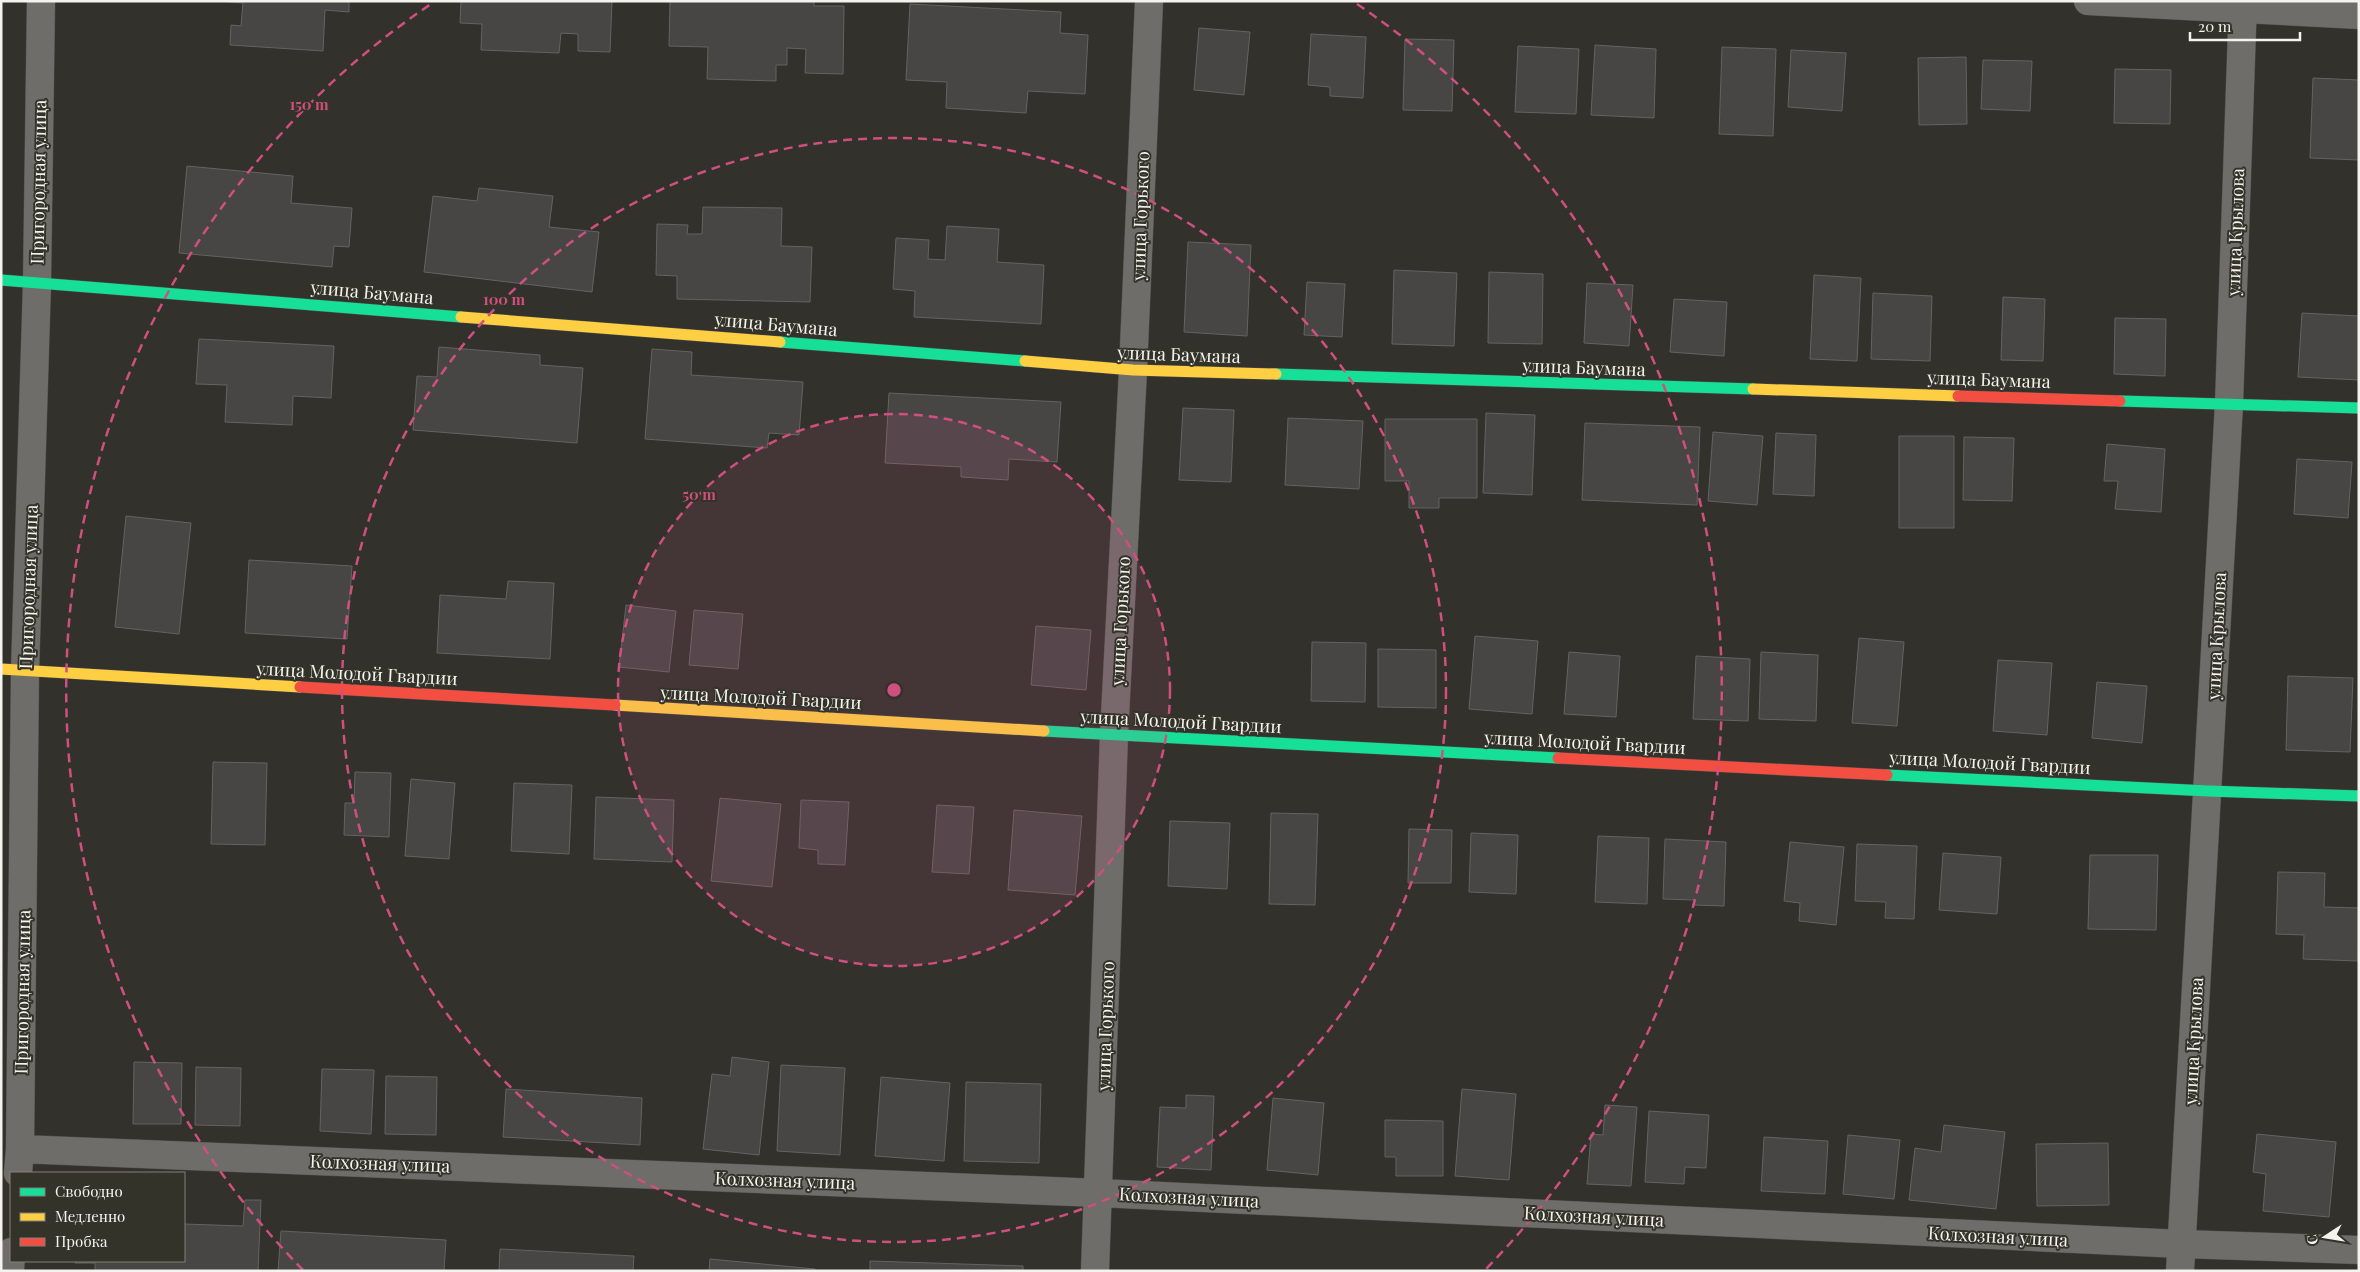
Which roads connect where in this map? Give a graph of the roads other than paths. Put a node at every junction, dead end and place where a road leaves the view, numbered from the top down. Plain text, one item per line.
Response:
1 (41, 1) edge
2 (1149, 1) edge
3 (2088, 1) edge
4 (2242, 5) edge
5 (2359, 15) edge
6 (1, 280) edge
7 (37, 283) junction
8 (1133, 370) junction
9 (2229, 404) junction
10 (2359, 408) edge
11 (13, 670) edge
12 (1114, 735) junction
13 (2208, 791) junction
14 (2359, 796) edge
15 (19, 1161) edge
16 (1099, 1192) junction
17 (2359, 1250) edge
18 (2180, 1258) edge
19 (1095, 1271) edge

1 - 7 street, Пригородная улица
2 - 8 street, улица Горького
3 - 4 street
4 - 5 street
4 - 9 street, улица Крылова
6 - 7 street, улица Баумана
7 - 8 street, улица Баумана
7 - 11 street, Пригородная улица
8 - 9 street, улица Баумана
8 - 12 street, улица Горького
9 - 10 street, улица Баумана
9 - 13 street, улица Крылова
11 - 12 street, улица Молодой Гвардии
11 - 15 street, Пригородная улица
12 - 13 street, улица Молодой Гвардии
12 - 16 street, улица Горького
13 - 14 street, улица Молодой Гвардии
13 - 18 street, улица Крылова
15 - 16 street, Колхозная улица
16 - 18 street, Колхозная улица
16 - 19 street, улица Горького
17 - 18 street, Колхозная улица

